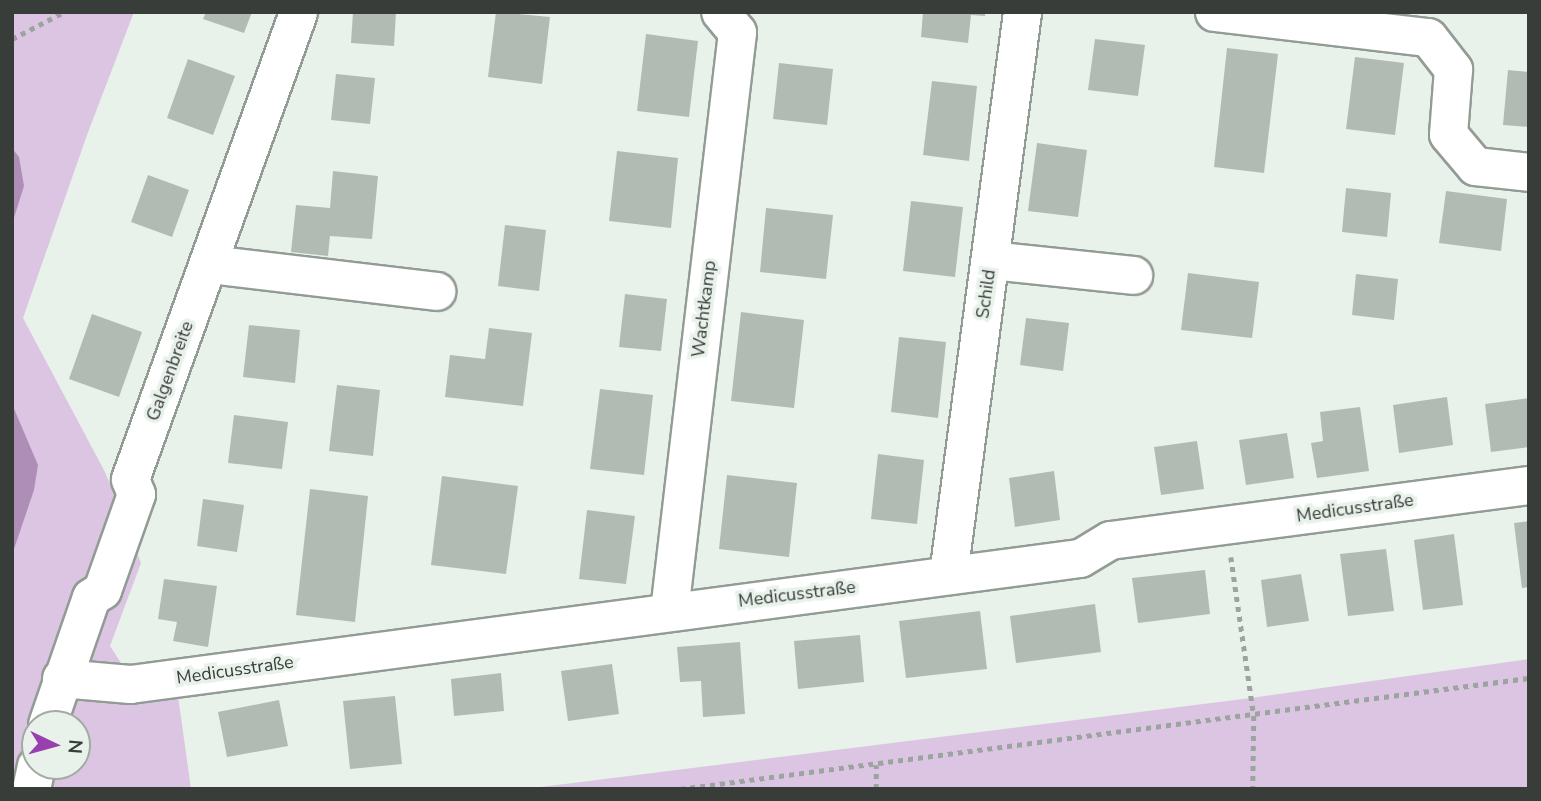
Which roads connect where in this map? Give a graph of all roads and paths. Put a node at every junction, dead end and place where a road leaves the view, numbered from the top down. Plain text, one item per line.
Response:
1 (64, 12) edge
2 (298, 12) edge
3 (720, 12) edge
4 (1022, 12) edge
5 (1214, 12) edge
6 (12, 38) edge
7 (1529, 172) edge
8 (991, 260) junction
9 (210, 264) junction
10 (1133, 275) dead end
11 (436, 291) dead end
12 (1529, 485) edge
13 (1226, 525) junction
14 (948, 575) junction
15 (669, 611) junction
16 (61, 678) junction
17 (1529, 678) edge
18 (51, 710) edge
19 (1254, 716) junction
20 (876, 765) junction
21 (680, 789) edge
22 (876, 789) edge
23 (1253, 789) edge

1 - 6 path
2 - 9 street, Galgenbreite
3 - 15 street, Wachtkamp
4 - 8 street, Schild
5 - 7 street
8 - 10 street
8 - 14 street, Schild
9 - 11 street
9 - 16 street, Galgenbreite
12 - 13 street, Medicusstraße
13 - 14 street, Medicusstraße
13 - 19 path
14 - 15 street, Medicusstraße
15 - 16 street, Medicusstraße
16 - 18 street, Galgenbreite
17 - 19 path
19 - 20 path
19 - 23 path
20 - 21 path
20 - 22 path

